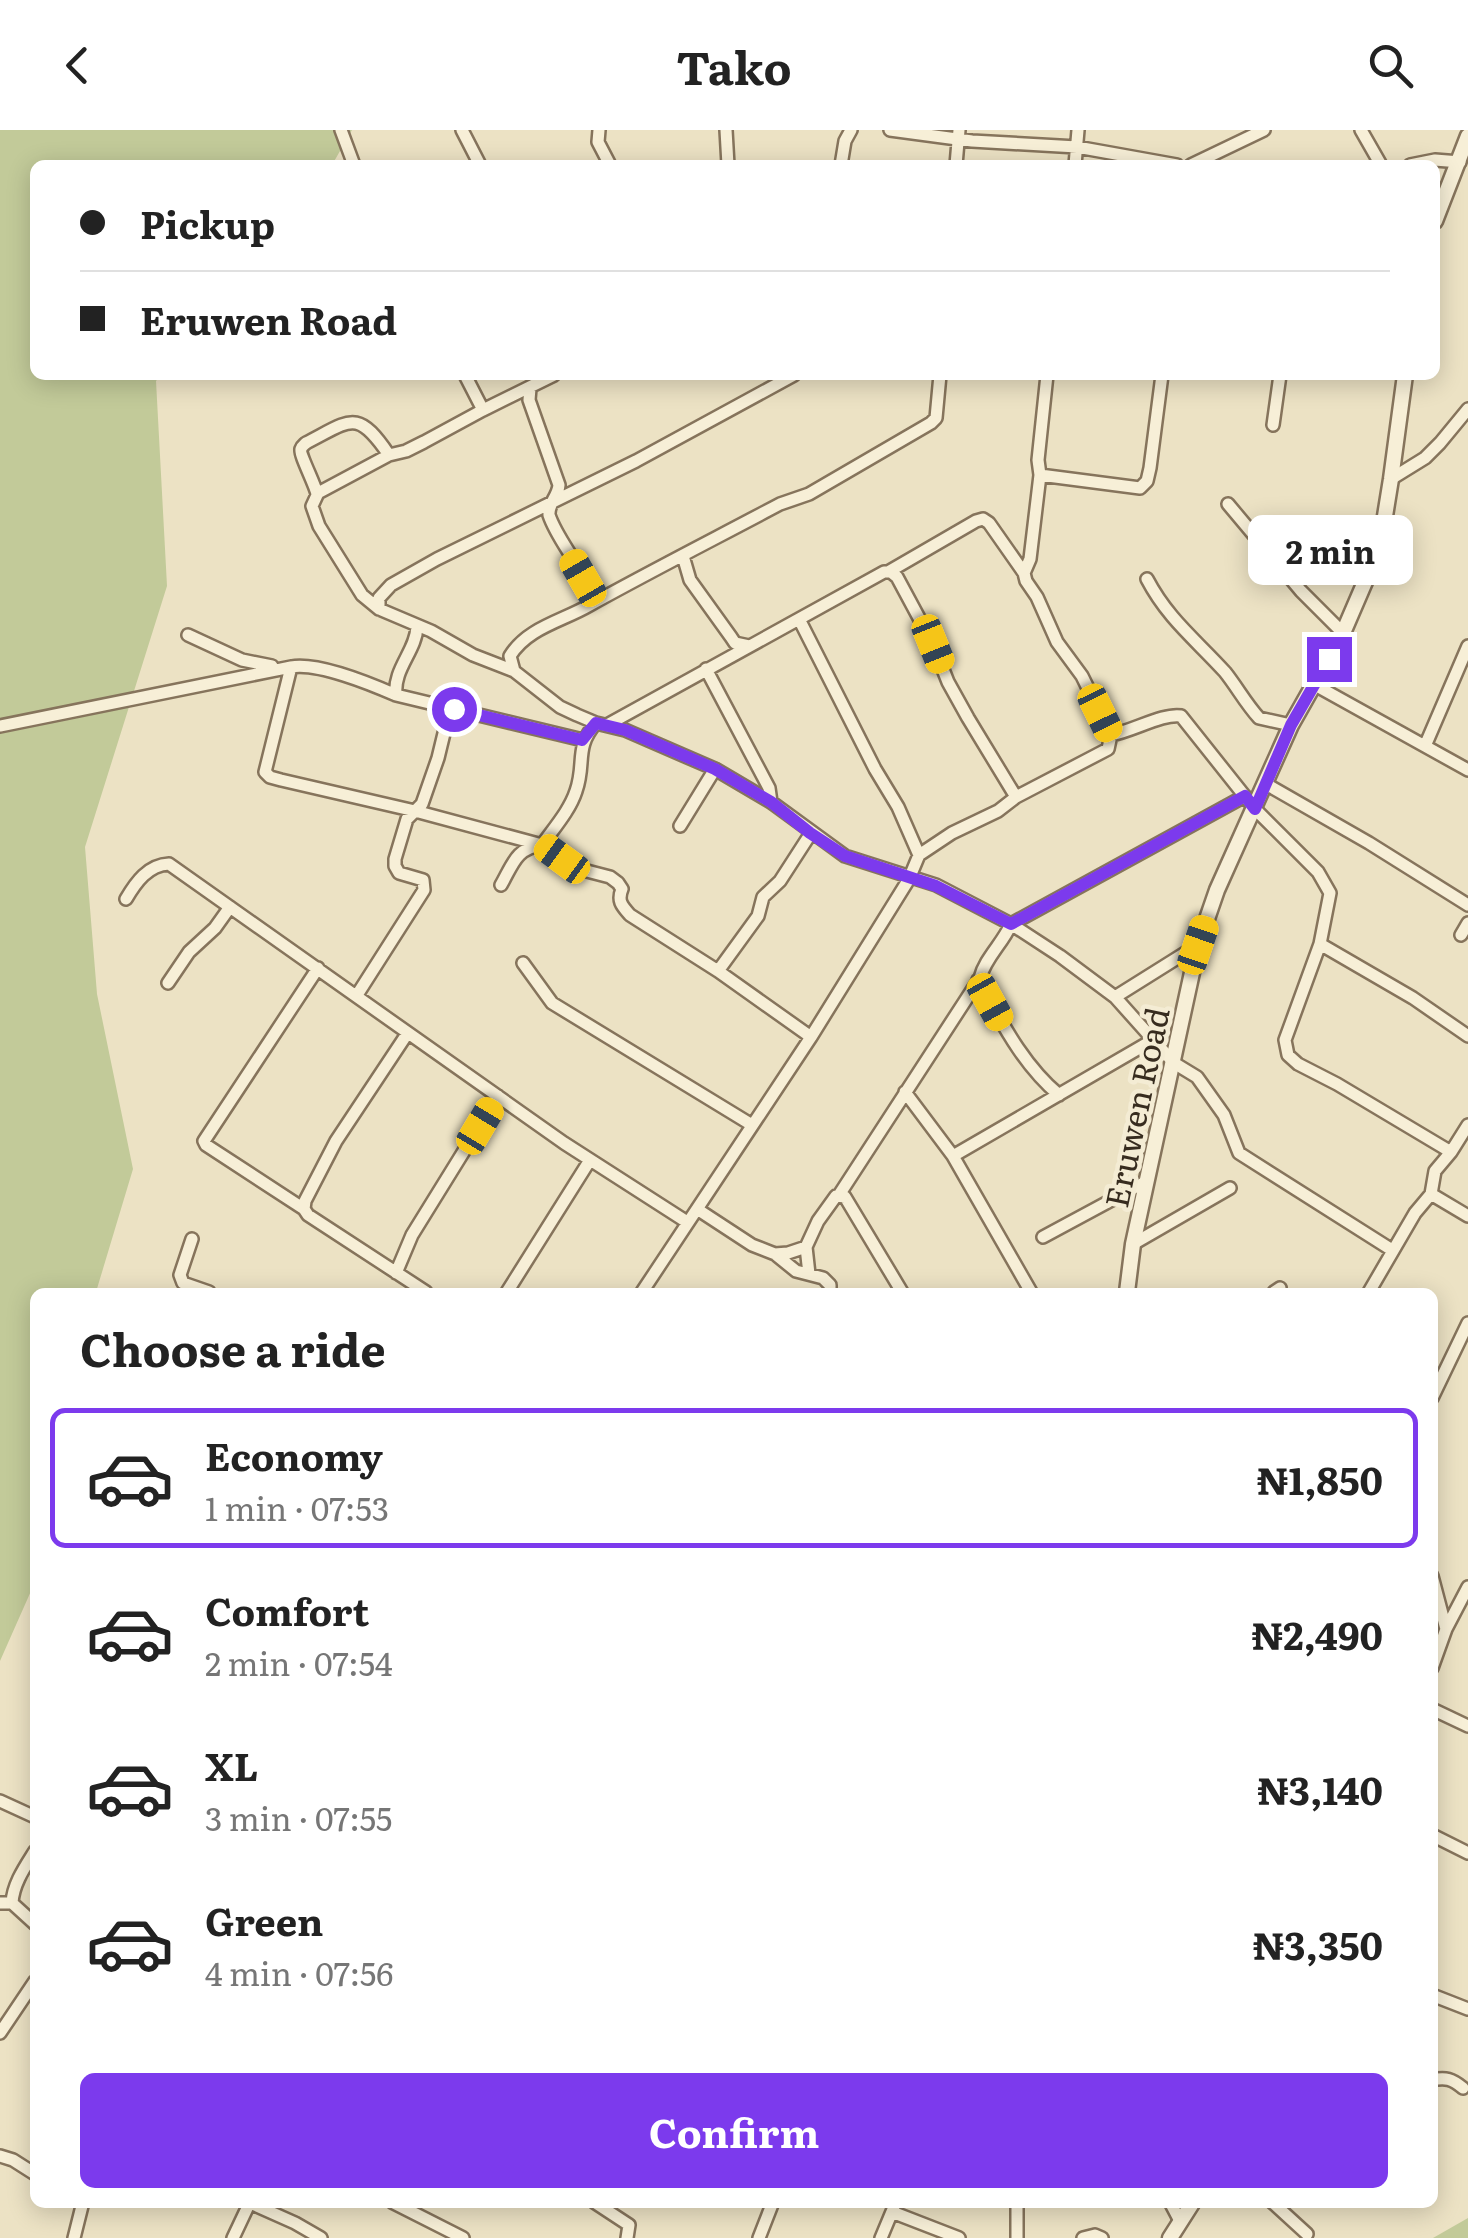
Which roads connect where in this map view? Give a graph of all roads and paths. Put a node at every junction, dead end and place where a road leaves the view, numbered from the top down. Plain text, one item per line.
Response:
1 (341, 130) edge
2 (462, 130) edge
3 (599, 130) edge
4 (726, 130) edge
5 (851, 130) edge
6 (890, 130) edge
7 (1078, 130) edge
8 (1262, 130) edge
9 (1361, 130) edge
10 (958, 135) edge
11 (1468, 136) edge
12 (1078, 146) junction
13 (352, 160) edge
14 (477, 160) edge
15 (607, 160) edge
16 (728, 160) edge
17 (842, 160) edge
18 (956, 160) edge
19 (1076, 160) edge
20 (1157, 160) edge
21 (1201, 160) edge
22 (1379, 160) edge
23 (1440, 160) edge
24 (1460, 162) junction
25 (1440, 209) edge
26 (467, 380) edge
27 (547, 380) edge
28 (785, 380) edge
29 (940, 380) edge
30 (1046, 380) edge
31 (1161, 380) edge
32 (1279, 380) edge
33 (1404, 380) edge
34 (529, 394) junction
35 (1468, 409) edge
36 (482, 410) junction
37 (1273, 425) dead end
38 (389, 455) junction
39 (1040, 476) junction
40 (1392, 480) junction
41 (317, 494) junction
42 (552, 500) junction
43 (1228, 504) dead end
44 (684, 556) junction
45 (888, 572) junction
46 (1024, 572) junction
47 (1147, 579) dead end
48 (591, 604) junction
49 (379, 609) junction
50 (799, 619) junction
51 (417, 626) junction
52 (1343, 633) junction
53 (188, 635) dead end
54 (749, 646) junction
55 (1468, 646) edge
56 (291, 667) junction
57 (706, 669) junction
58 (514, 671) junction
59 (1315, 685) junction
60 (396, 695) junction
61 (454, 709) junction
62 (601, 724) junction
63 (1291, 725) junction
64 (0, 726) edge
65 (1111, 735) junction
66 (582, 740) junction
67 (1424, 746) junction
68 (715, 769) junction
69 (1468, 770) edge
70 (1266, 784) junction
71 (1245, 796) junction
72 (1016, 797) junction
73 (771, 802) junction
74 (1255, 809) junction
75 (415, 811) junction
76 (680, 826) dead end
77 (810, 833) junction
78 (542, 845) junction
79 (918, 856) junction
80 (910, 879) junction
81 (501, 885) dead end
82 (126, 899) dead end
83 (1468, 905) edge
84 (230, 907) junction
85 (1468, 923) edge
86 (1011, 924) junction
87 (1460, 935) dead end
88 (1320, 944) junction
89 (1198, 945) junction
90 (523, 963) dead end
91 (318, 968) junction
92 (718, 970) junction
93 (978, 980) junction
94 (168, 983) dead end
95 (357, 995) junction
96 (1115, 997) junction
97 (407, 1034) junction
98 (811, 1036) junction
99 (1468, 1036) edge
100 (1153, 1040) junction
101 (1174, 1063) junction
102 (905, 1092) junction
103 (1059, 1095) junction
104 (498, 1096) junction
105 (1468, 1125) edge
106 (752, 1126) junction
107 (1450, 1152) junction
108 (953, 1156) junction
109 (590, 1160) junction
110 (1147, 1181) junction
111 (1230, 1188) dead end
112 (1431, 1194) junction
113 (839, 1195) junction
114 (698, 1209) junction
115 (304, 1210) junction
116 (1468, 1216) edge
117 (687, 1222) junction
118 (1043, 1237) dead end
119 (192, 1239) dead end
120 (1133, 1244) junction
121 (806, 1247) junction
122 (1392, 1250) junction
123 (775, 1254) junction
124 (396, 1273) junction
125 (809, 1274) junction
126 (198, 1288) edge
127 (420, 1288) edge
128 (509, 1288) edge
129 (645, 1288) edge
130 (830, 1288) edge
131 (900, 1288) edge
132 (1029, 1288) edge
133 (1128, 1288) edge
134 (1371, 1288) edge
135 (1468, 1323) edge
136 (1438, 1386) edge
137 (1468, 1587) edge
138 (1438, 1599) edge
139 (1446, 1630) junction
140 (1438, 1652) edge
141 (1438, 1713) edge
142 (1468, 1726) edge
143 (0, 1802) edge
144 (30, 1815) edge
145 (1438, 1838) edge
146 (1468, 1852) edge
147 (30, 1859) edge
148 (6, 1903) edge
149 (30, 1920) edge
150 (30, 1988) edge
151 (1438, 1997) edge
152 (1468, 2008) edge
153 (0, 2033) edge
154 (1438, 2079) edge
155 (1463, 2088) dead end
156 (0, 2156) edge
157 (30, 2171) edge
158 (82, 2208) edge
159 (247, 2208) edge
160 (260, 2208) edge
161 (404, 2208) edge
162 (603, 2208) edge
163 (770, 2208) edge
164 (894, 2208) edge
165 (896, 2208) edge
166 (1017, 2208) edge
167 (1173, 2208) edge
168 (1189, 2208) edge
169 (1279, 2208) edge
170 (1180, 2221) junction
171 (1307, 2234) dead end
172 (74, 2238) edge
173 (233, 2238) edge
174 (321, 2238) edge
175 (463, 2238) edge
176 (627, 2238) edge
177 (759, 2238) edge
178 (881, 2238) edge
179 (959, 2238) edge
180 (1017, 2238) edge
181 (1083, 2238) edge
182 (1102, 2238) edge
183 (1170, 2238) edge

1 - 13 street
2 - 14 street
3 - 15 street
4 - 16 street
5 - 17 street
6 - 10 street
7 - 12 street
8 - 21 street
9 - 22 street
10 - 12 street
10 - 18 street
11 - 24 street
12 - 19 street
12 - 20 street
23 - 24 street
24 - 25 street
26 - 36 street
27 - 34 street
28 - 42 street
29 - 44 street
30 - 39 street
31 - 39 street
32 - 37 street
33 - 40 street, Eruwen Road
34 - 36 street
34 - 42 street
35 - 40 street
36 - 38 street
38 - 41 street
38 - 41 street
39 - 46 street
40 - 52 street, Eruwen Road
41 - 49 street
42 - 48 street
42 - 49 street
43 - 52 street
44 - 48 street
44 - 54 street
45 - 46 street
45 - 50 street
45 - 72 street
46 - 65 street
47 - 63 street
48 - 58 street
49 - 51 street
50 - 54 street
50 - 79 street
51 - 58 street
51 - 60 street
52 - 59 street, Eruwen Road
53 - 56 street
54 - 57 street
55 - 67 street
56 - 60 street
56 - 64 street
56 - 75 street
57 - 62 street
57 - 73 street
58 - 62 street
59 - 63 street, Eruwen Road
59 - 67 street
60 - 61 street
61 - 66 street
61 - 75 street
62 - 66 street
62 - 68 street
63 - 70 street, Eruwen Road
65 - 71 street
65 - 72 street
66 - 78 street
67 - 69 street
68 - 73 street
68 - 76 street
70 - 74 street, Eruwen Road
70 - 83 street
71 - 74 street
71 - 86 street
72 - 79 street
73 - 77 street
74 - 88 street
74 - 89 street, Eruwen Road
75 - 78 street
75 - 95 street
77 - 80 street
77 - 92 street
78 - 81 street
78 - 92 street
79 - 80 street
80 - 86 street
80 - 98 street
82 - 84 street
84 - 91 street
84 - 94 street
85 - 87 street
86 - 93 street
86 - 96 street
88 - 99 street
88 - 107 street
89 - 96 street
89 - 101 street, Eruwen Road
90 - 106 street
91 - 95 street
91 - 115 street
92 - 98 street
93 - 102 street
93 - 103 street
95 - 97 street
96 - 100 street
97 - 104 street
97 - 115 street
98 - 106 street
100 - 101 street
100 - 103 street
101 - 110 street, Eruwen Road
101 - 122 street
102 - 108 street
102 - 113 street
103 - 108 street
104 - 109 street
104 - 124 street
105 - 107 street
106 - 114 street
107 - 112 street
108 - 132 street
109 - 117 street
109 - 128 street
110 - 118 street
110 - 120 street, Eruwen Road
111 - 120 street
112 - 116 street
112 - 122 street
113 - 121 street
113 - 131 street
114 - 117 street
114 - 123 street
115 - 124 street
117 - 129 street
119 - 126 street
120 - 133 street, Eruwen Road
121 - 123 street
121 - 125 street
122 - 134 street
123 - 125 street
124 - 127 street
125 - 130 street
135 - 136 street
137 - 139 street
138 - 139 street
139 - 140 street
141 - 142 street
143 - 144 street
145 - 146 street
147 - 148 street
148 - 149 street
150 - 153 street
151 - 152 street
154 - 155 street
156 - 157 street
158 - 172 street
159 - 173 street
160 - 174 street
161 - 175 street
162 - 176 street
163 - 177 street
164 - 178 street
165 - 179 street
166 - 180 street
167 - 170 street
168 - 170 street
169 - 171 street
170 - 183 street
181 - 182 street

